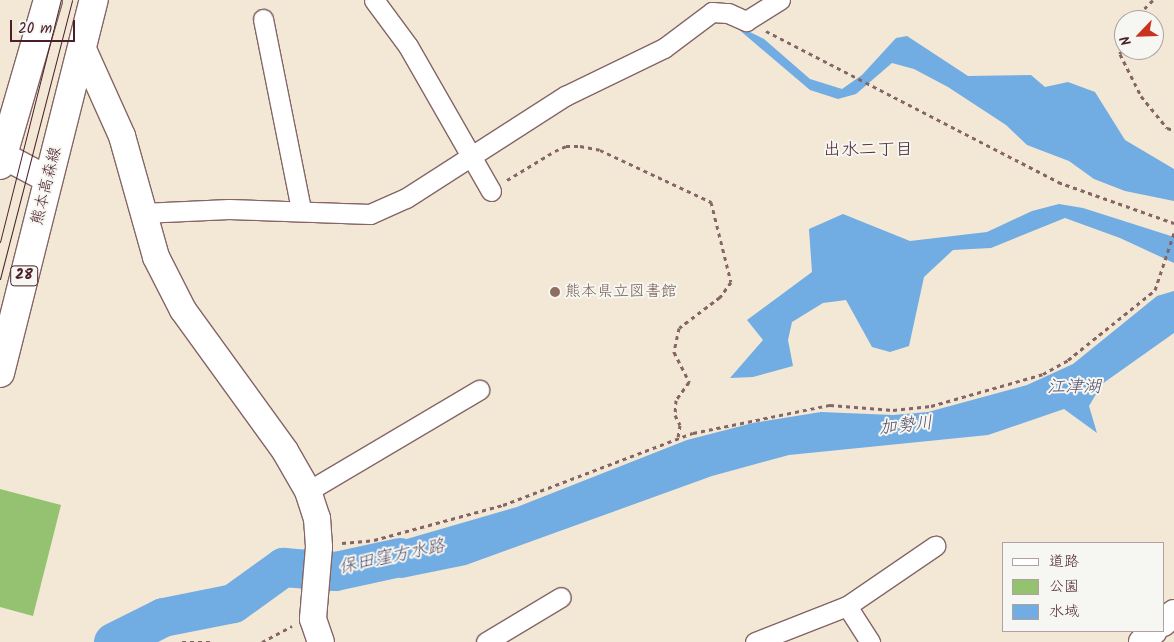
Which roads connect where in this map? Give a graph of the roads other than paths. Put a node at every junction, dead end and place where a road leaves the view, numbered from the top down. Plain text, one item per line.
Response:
1 (48, 0) edge
2 (94, 0) edge
3 (374, 0) edge
4 (780, 0) edge
5 (263, 19) dead end
6 (82, 46) junction
7 (1, 157) edge
8 (472, 157) junction
9 (49, 180) junction
10 (491, 191) road end
11 (301, 210) junction
12 (142, 213) junction
13 (0, 373) edge
14 (479, 390) dead end
15 (308, 491) junction
16 (935, 546) dead end
17 (561, 597) dead end
18 (847, 606) junction
19 (1174, 613) edge
20 (1164, 622) edge
21 (1153, 632) edge
22 (321, 642) edge
23 (486, 642) edge
24 (755, 642) edge
25 (870, 642) edge
26 (1142, 642) edge

1 - 7 main road
2 - 6 main road, 熊本高森線 / 28
3 - 8 street
4 - 8 street
5 - 11 street
6 - 9 main road, 熊本高森線 / 28
6 - 12 street
7 - 9 street
8 - 10 street
8 - 11 street
9 - 13 main road, 熊本高森線 / 28
11 - 12 street
12 - 15 street
14 - 15 street
15 - 22 street
16 - 18 street
17 - 23 street
18 - 24 street
18 - 25 street
19 - 20 street
21 - 26 street

